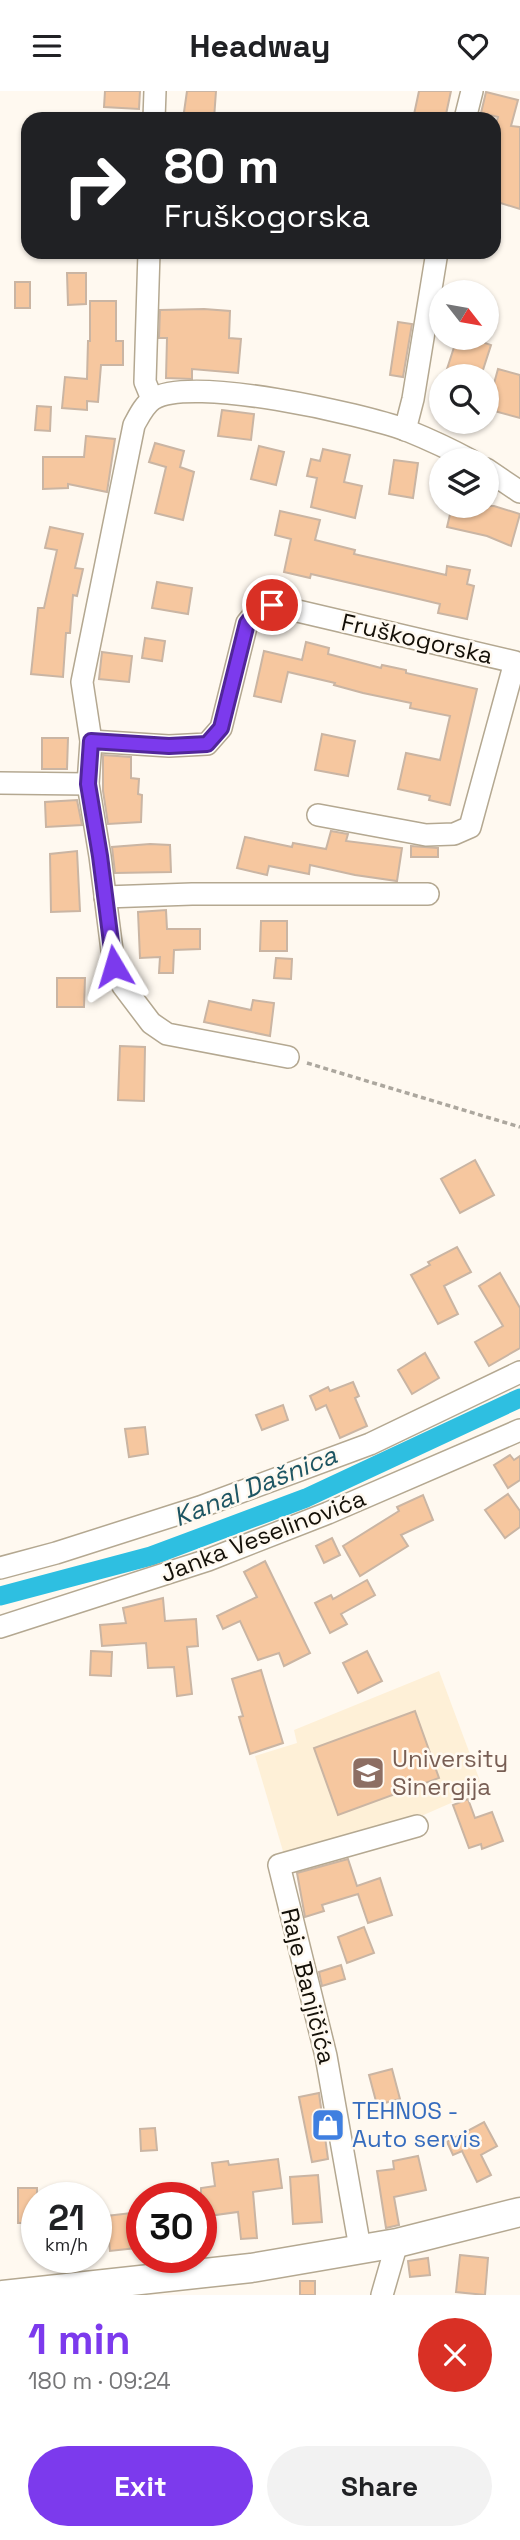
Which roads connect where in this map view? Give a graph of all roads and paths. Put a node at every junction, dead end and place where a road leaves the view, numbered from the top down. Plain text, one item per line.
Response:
1 (155, 91) edge
2 (472, 91) edge
3 (154, 112) edge
4 (467, 112) edge
5 (149, 259) edge
6 (436, 259) edge
7 (152, 399) junction
8 (405, 430) junction
9 (444, 448) edge
10 (499, 478) edge
11 (520, 492) edge
12 (91, 741) junction
13 (0, 783) edge
14 (88, 784) junction
15 (318, 815) dead end
16 (428, 894) dead end
17 (106, 897) junction
18 (288, 1057) joint
19 (520, 1127) edge
20 (520, 1372) edge
21 (520, 1430) edge
22 (0, 1568) edge
23 (0, 1627) edge
24 (417, 1826) dead end
25 (520, 2212) edge
26 (397, 2243) junction
27 (360, 2248) junction
28 (4, 2295) edge
29 (382, 2295) edge

1 - 3 street
2 - 4 street
5 - 7 street
6 - 8 street
7 - 8 street
7 - 12 street
8 - 9 street
10 - 11 street
12 - 14 street
12 - 15 street, Fruškogorska
13 - 14 street
14 - 17 street
16 - 17 street
17 - 18 street
18 - 19 path
20 - 22 street
21 - 23 street, Janka Veselinovića
24 - 27 street, Raje Banjičića
25 - 26 main road
26 - 27 main road
26 - 29 street
27 - 28 main road

